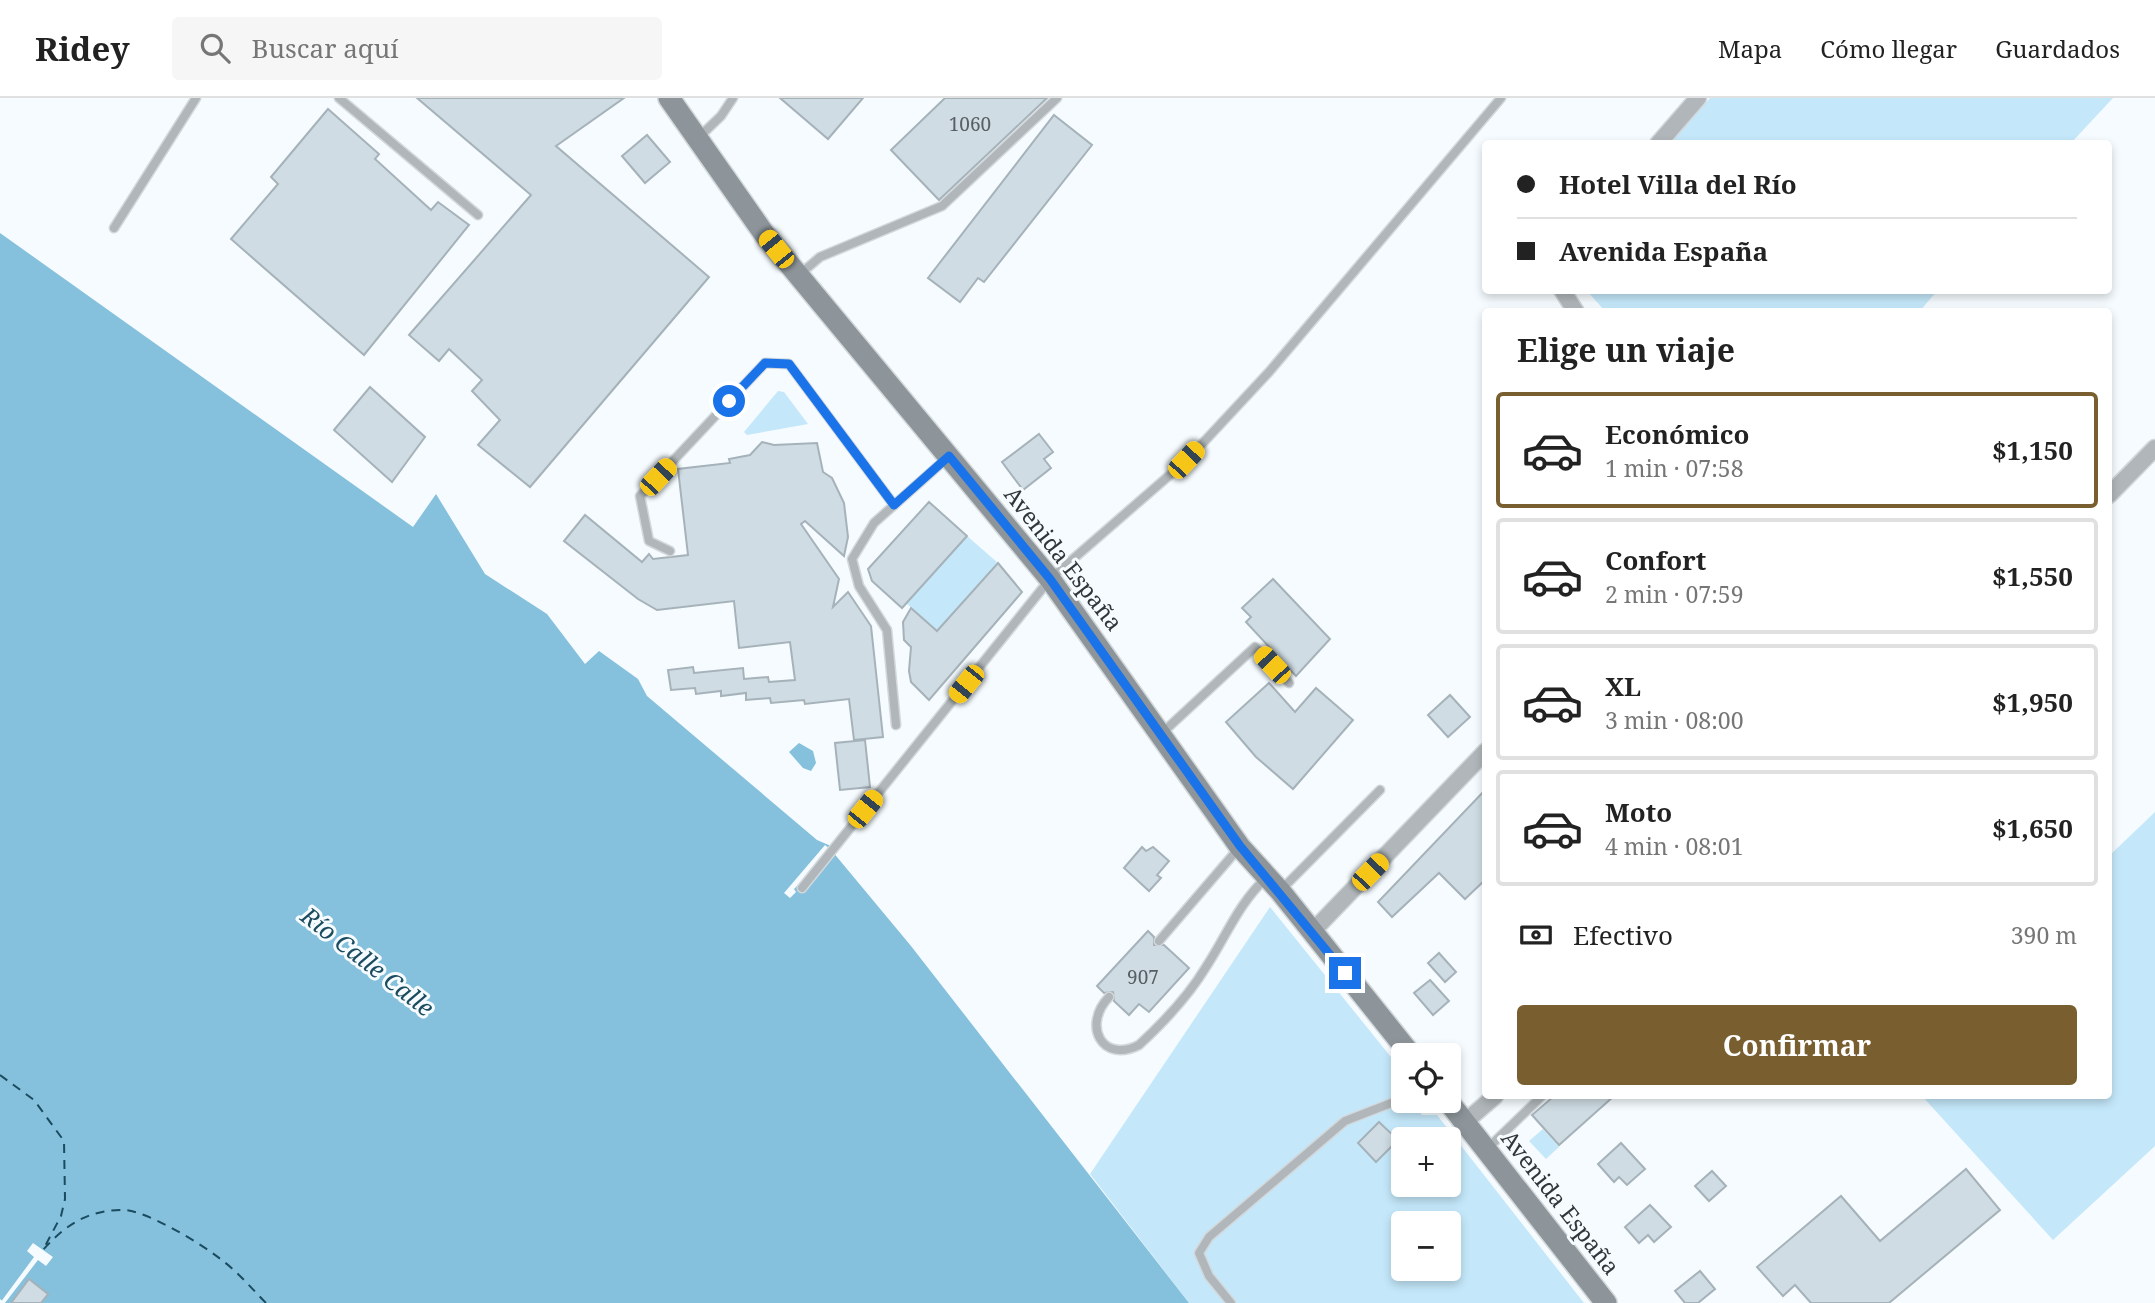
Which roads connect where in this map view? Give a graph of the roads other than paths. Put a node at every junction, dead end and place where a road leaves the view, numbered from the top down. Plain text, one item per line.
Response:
1 (196, 98) edge
2 (339, 98) edge
3 (669, 98) edge
4 (733, 98) edge
5 (1057, 98) edge
6 (1501, 98) edge
7 (1698, 98) edge
8 (698, 138) junction
9 (1661, 140) edge
10 (478, 215) dead end
11 (114, 228) dead end
12 (799, 275) junction
13 (2155, 448) edge
14 (949, 456) junction
15 (2112, 492) edge
16 (894, 505) junction
17 (670, 551) dead end
18 (1050, 579) junction
19 (1289, 683) dead end
20 (896, 725) dead end
21 (1161, 734) junction
22 (1482, 755) edge
23 (1380, 790) dead end
24 (1240, 846) junction
25 (1273, 884) junction
26 (802, 888) dead end
27 (1312, 932) junction
28 (1159, 942) dead end
29 (1109, 997) dead end
30 (1401, 1043) edge
31 (1491, 1099) edge
32 (1539, 1099) edge
33 (1391, 1103) edge
34 (1458, 1113) edge
35 (1465, 1122) junction
36 (1487, 1149) junction
37 (1231, 1303) edge
38 (1606, 1303) edge

1 - 11 lane
2 - 10 lane
3 - 8 main road, Avenida España
4 - 8 lane
5 - 12 lane
6 - 18 lane
7 - 9 street
8 - 12 main road, Avenida España
12 - 14 main road, Avenida España
13 - 15 street
14 - 16 lane
14 - 18 main road, Avenida España
16 - 17 lane
16 - 20 lane
18 - 21 main road, Avenida España
18 - 26 lane
19 - 21 lane
21 - 24 main road, Avenida España
22 - 27 street
23 - 25 lane
24 - 25 main road, Avenida España
24 - 28 lane
25 - 27 main road, Avenida España
25 - 29 lane
27 - 30 main road, Avenida España
31 - 35 street
32 - 36 lane
33 - 37 lane
34 - 35 main road, Avenida España
35 - 36 main road, Avenida España
36 - 38 main road, Avenida España

